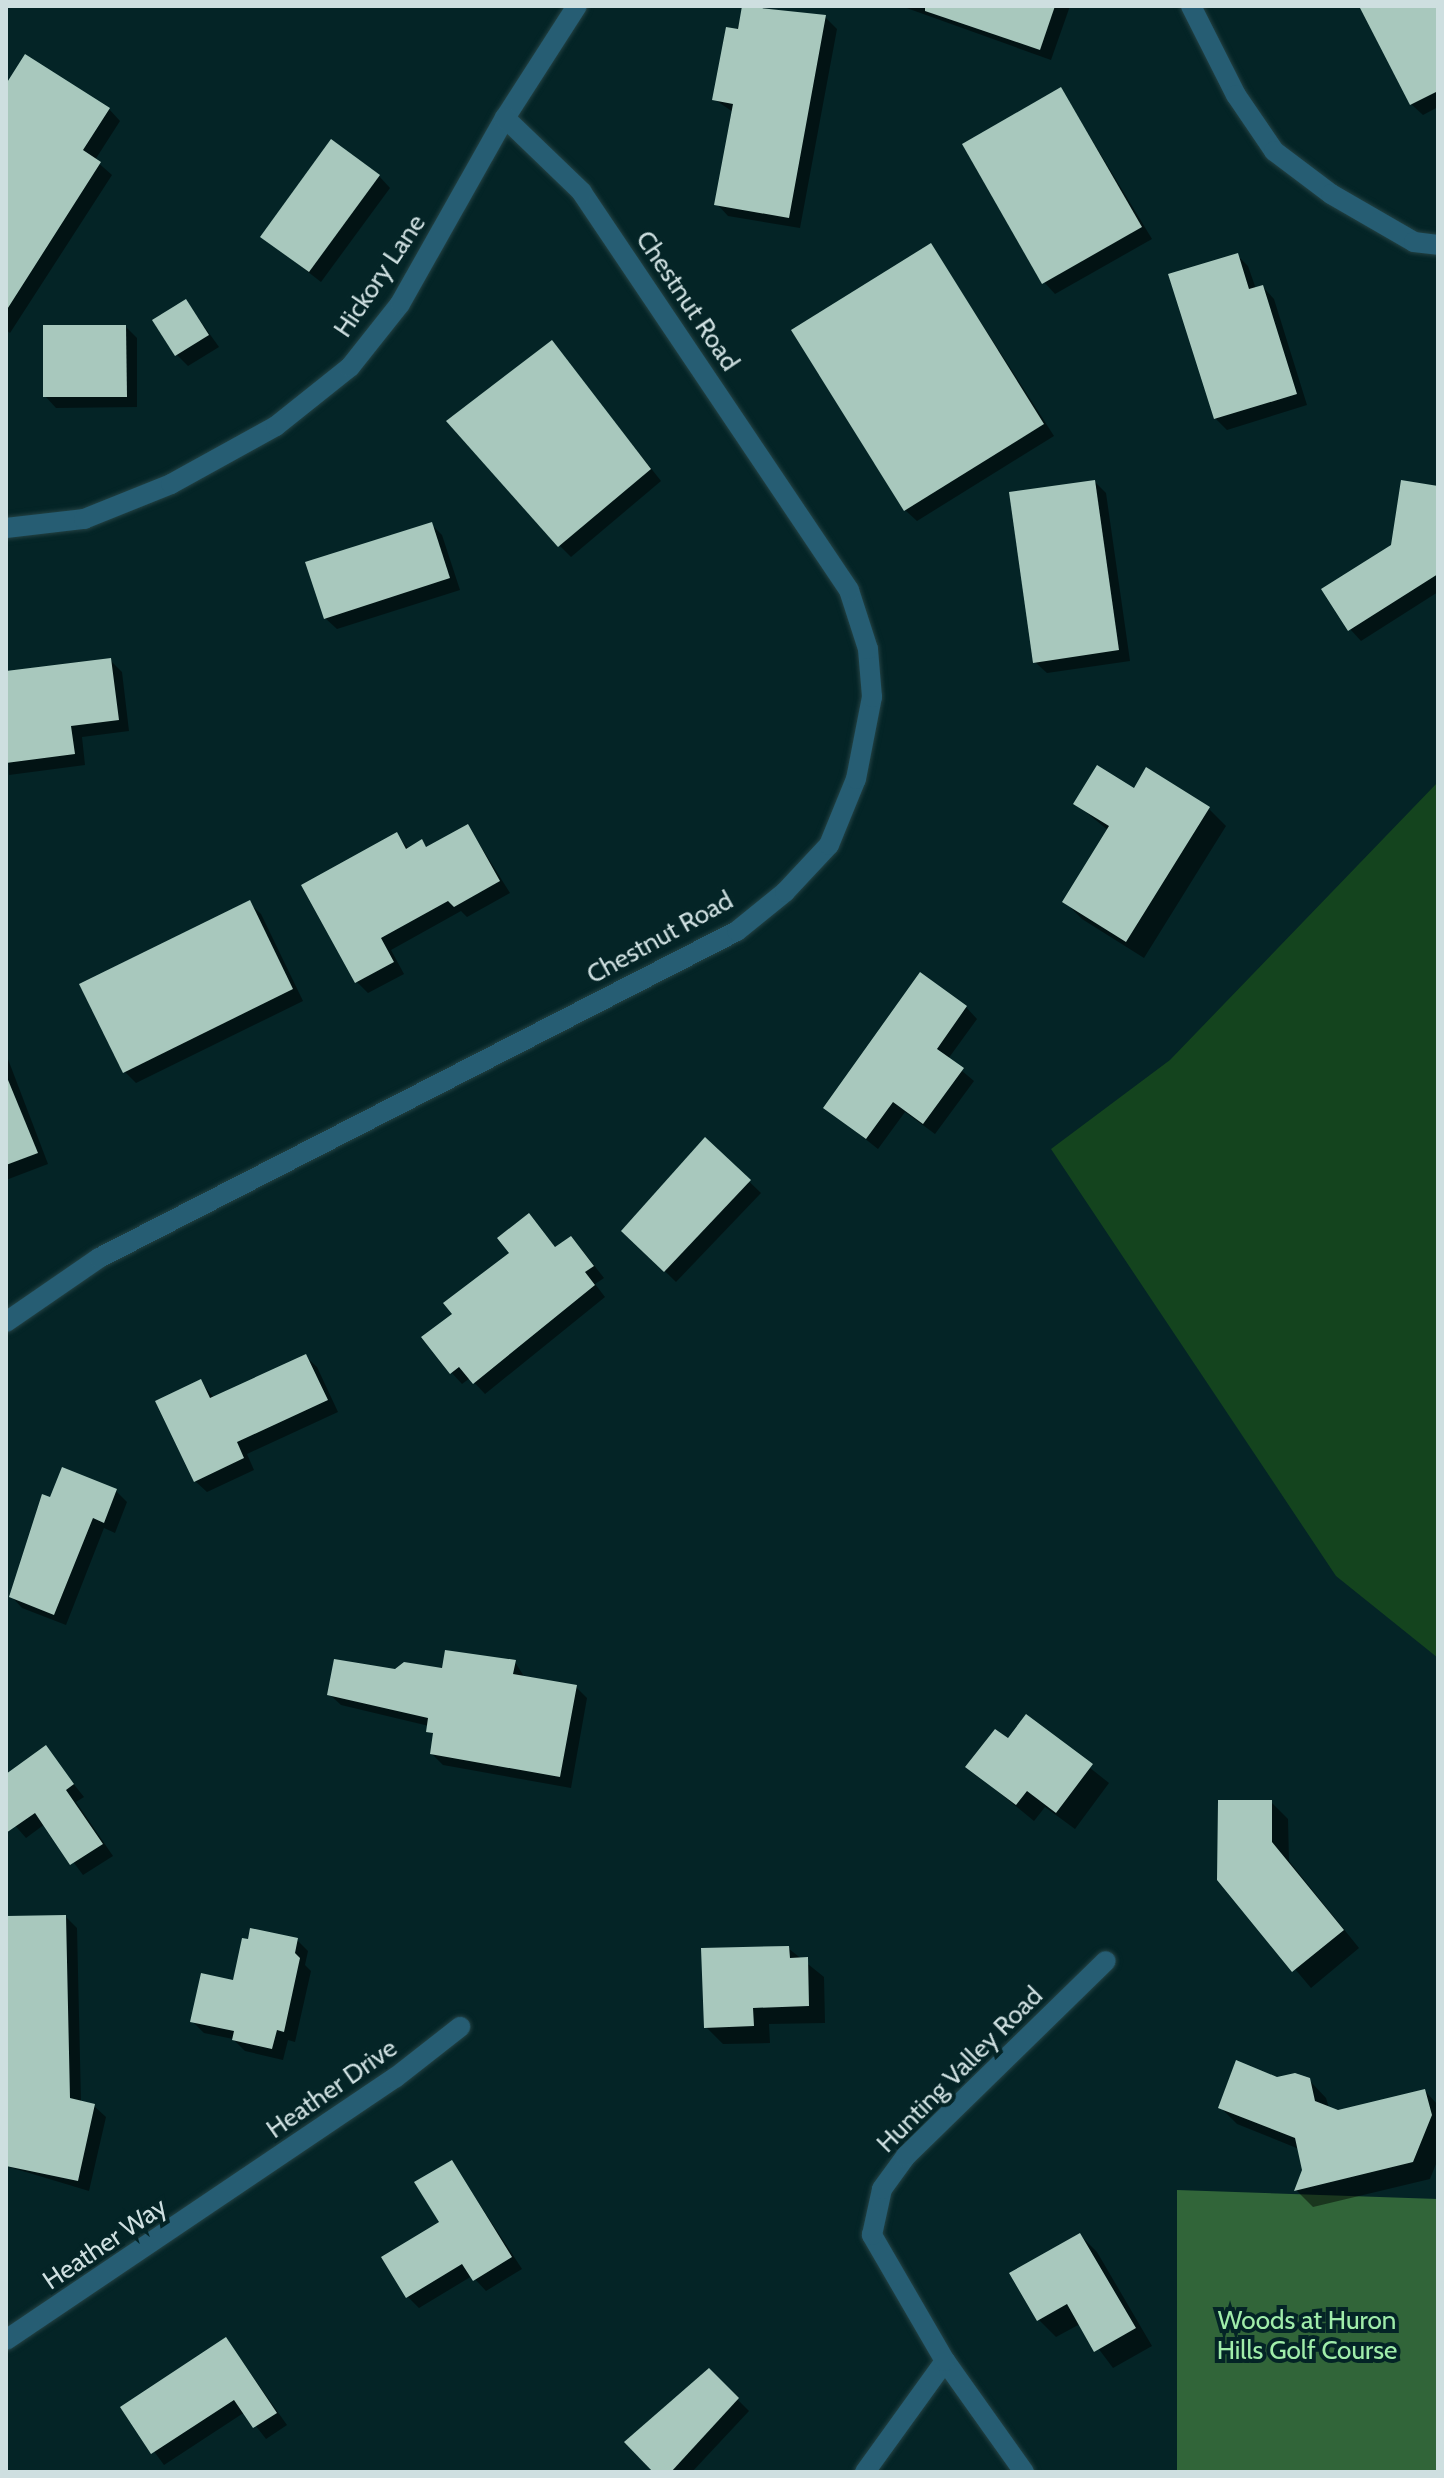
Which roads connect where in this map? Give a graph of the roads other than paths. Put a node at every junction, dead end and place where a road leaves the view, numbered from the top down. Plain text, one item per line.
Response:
1 (577, 6) edge
2 (1191, 6) edge
3 (505, 118) junction
4 (1438, 245) edge
5 (6, 528) edge
6 (6, 1322) edge
7 (1106, 1961) dead end
8 (460, 2027) dead end
9 (232, 2190) joint
10 (6, 2340) edge
11 (945, 2361) junction
12 (865, 2472) edge
13 (1024, 2472) edge

1 - 3 street, Hickory Lane
2 - 4 street
3 - 5 street, Hickory Lane
3 - 6 street, Chestnut Road
7 - 11 street, Hunting Valley Road
8 - 9 street, Heather Drive
9 - 10 street, Heather Way
11 - 12 street
11 - 13 street, Hunting Valley Road

